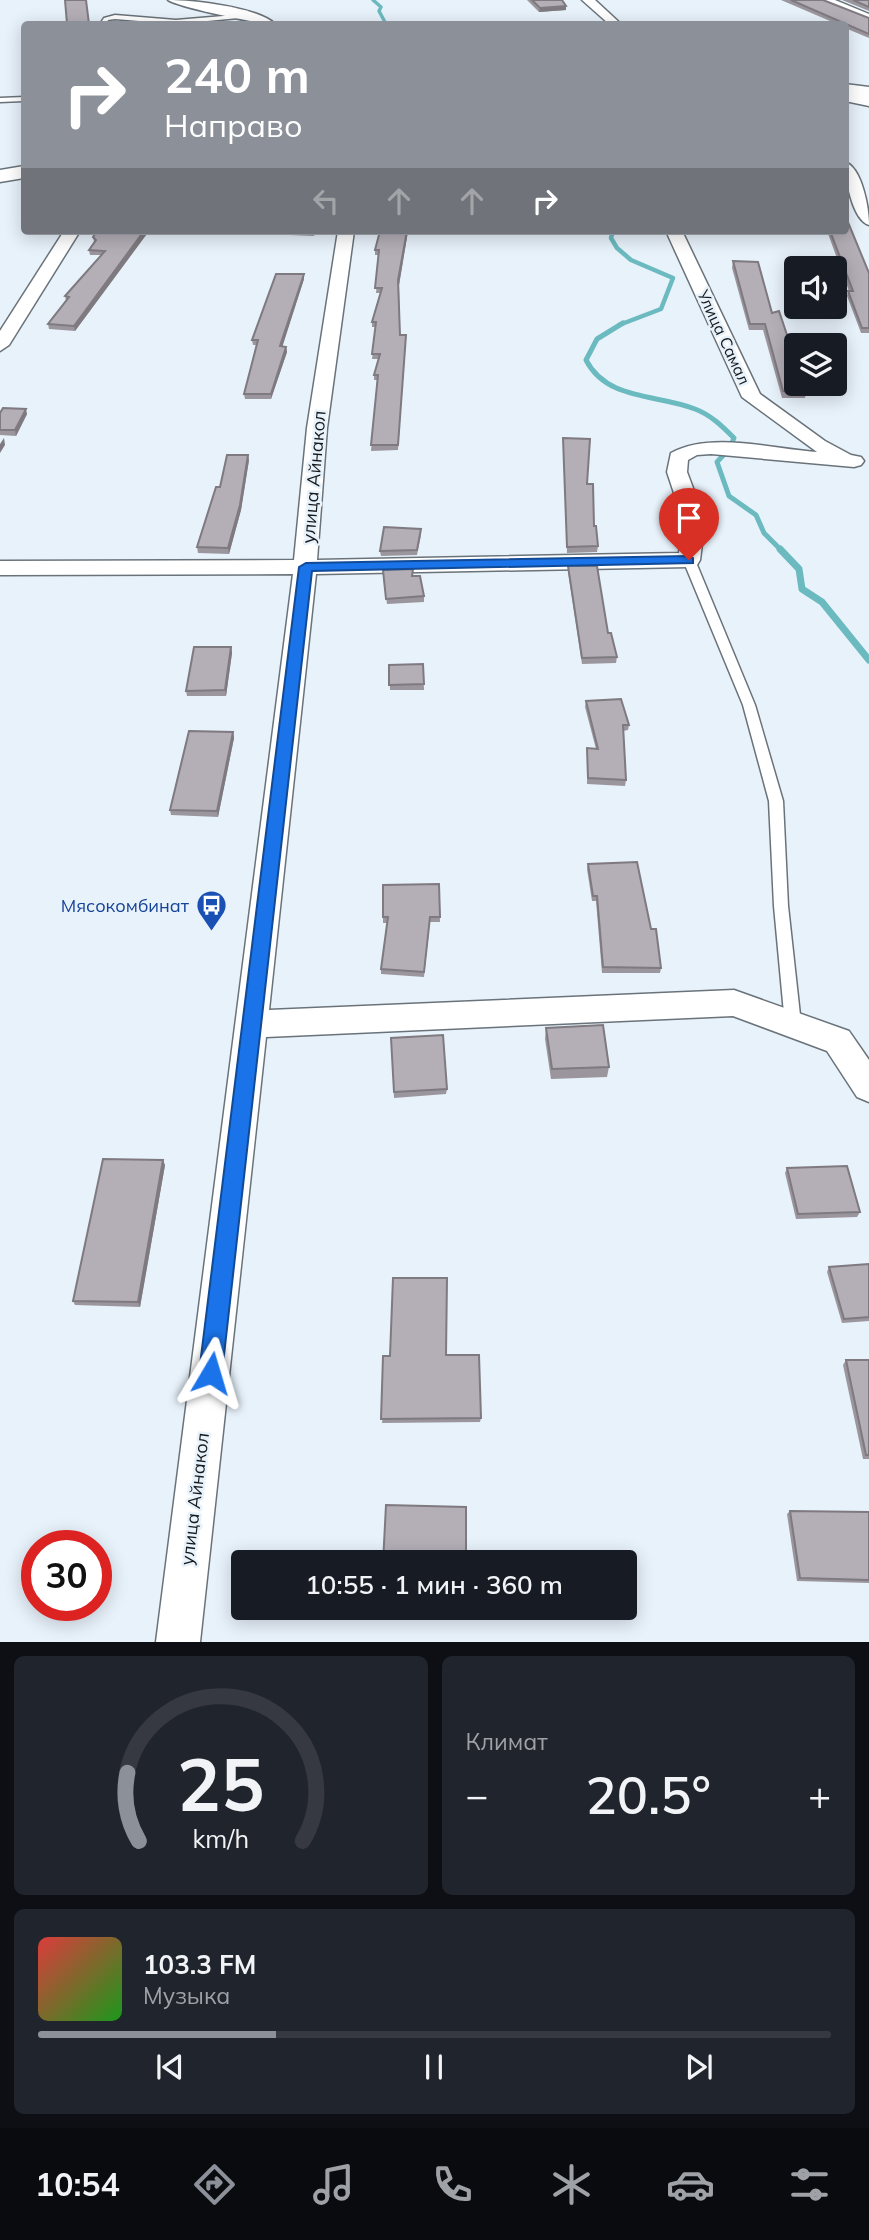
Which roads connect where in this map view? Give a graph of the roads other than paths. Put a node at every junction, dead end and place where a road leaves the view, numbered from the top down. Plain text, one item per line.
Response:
1 (174, 0) edge
2 (588, 0) edge
3 (825, 0) edge
4 (247, 16) junction
5 (869, 18) edge
6 (105, 21) edge
7 (156, 21) edge
8 (196, 21) edge
9 (261, 21) edge
10 (612, 21) edge
11 (849, 88) edge
12 (869, 91) edge
13 (849, 96) edge
14 (21, 99) edge
15 (0, 100) edge
16 (869, 100) edge
17 (21, 172) edge
18 (849, 175) edge
19 (0, 176) edge
20 (869, 220) edge
21 (69, 235) edge
22 (345, 235) edge
23 (676, 235) edge
24 (0, 345) edge
25 (861, 462) edge
26 (689, 560) junction
27 (306, 567) junction
28 (0, 568) edge
29 (252, 1024) junction
30 (793, 1024) junction
31 (869, 1087) edge
32 (178, 1642) edge

1 - 4 street
2 - 10 street
3 - 5 street
4 - 8 lane
4 - 9 street
6 - 7 lane
11 - 12 street
13 - 16 main road
14 - 15 lane
17 - 19 main road
18 - 20 street
21 - 24 street
22 - 27 street, улица Айнакол
23 - 25 street, Улица Самал
25 - 26 street
26 - 27 street
26 - 30 lane
27 - 28 street
27 - 29 street, улица Айнакол
29 - 30 street
29 - 32 street, улица Айнакол
30 - 31 street

